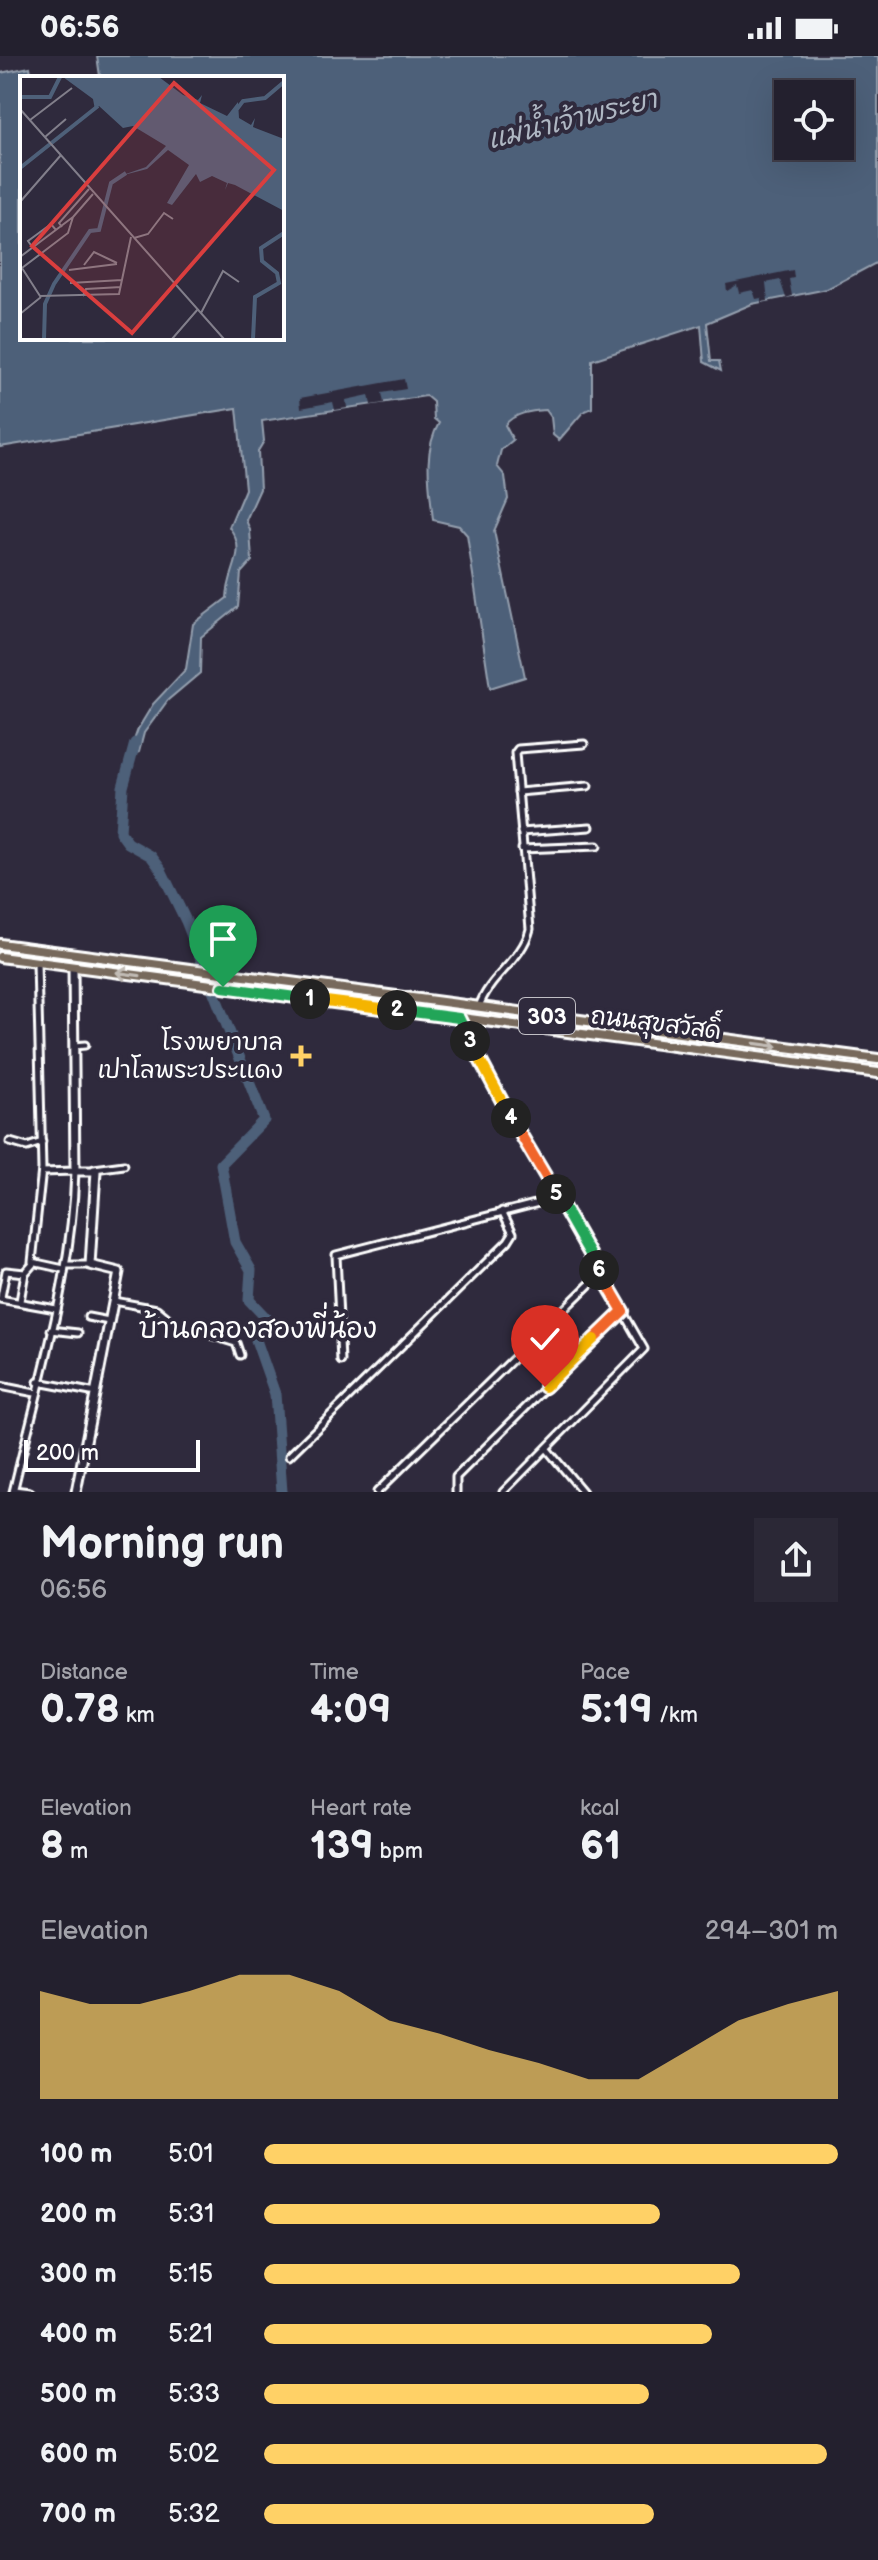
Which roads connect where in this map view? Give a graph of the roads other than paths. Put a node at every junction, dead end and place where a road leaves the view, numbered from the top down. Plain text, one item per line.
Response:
1 (584, 744) dead end
2 (588, 786) dead end
3 (518, 792) junction
4 (590, 827) dead end
5 (521, 832) junction
6 (597, 846) dead end
7 (522, 849) junction
8 (0, 944) edge
9 (0, 957) edge
10 (37, 962) junction
11 (73, 967) junction
12 (478, 1007) junction
13 (459, 1018) junction
14 (85, 1045) dead end
15 (74, 1046) junction
16 (878, 1059) edge
17 (878, 1073) edge
18 (10, 1142) dead end
19 (42, 1142) junction
20 (124, 1165) dead end
21 (94, 1169) junction
22 (75, 1171) junction
23 (42, 1172) junction
24 (558, 1198) junction
25 (502, 1211) junction
26 (33, 1264) junction
27 (90, 1265) junction
28 (66, 1267) junction
29 (25, 1273) junction
30 (601, 1273) junction
31 (1, 1298) edge
32 (20, 1301) junction
33 (114, 1301) junction
34 (56, 1309) junction
35 (623, 1311) junction
36 (88, 1317) dead end
37 (110, 1321) junction
38 (51, 1330) junction
39 (78, 1333) dead end
40 (240, 1355) dead end
41 (341, 1361) dead end
42 (38, 1382) junction
43 (0, 1386) edge
44 (35, 1393) junction
45 (97, 1393) junction
46 (547, 1449) junction
47 (289, 1456) dead end
48 (13, 1491) edge
49 (30, 1492) edge
50 (76, 1492) edge
51 (377, 1492) edge
52 (456, 1492) edge
53 (503, 1492) edge
54 (583, 1492) edge

1 - 3 street
2 - 3 street
3 - 5 street
4 - 5 street
5 - 7 street
6 - 7 street
7 - 12 street
8 - 12 main road, ถนนสุขสวัสดิ์ / 303
9 - 10 main road, ถนนสุขสวัสดิ์ / 303
10 - 11 main road, ถนนสุขสวัสดิ์ / 303
10 - 19 street
13 -> 11 main road, ถนนสุขสวัสดิ์ / 303
11 - 15 street
12 -> 16 main road, ถนนสุขสวัสดิ์ / 303
13 - 17 main road, ถนนสุขสวัสดิ์ / 303
13 - 24 street
14 - 15 street
15 - 22 street
18 - 19 street
19 - 23 street
20 - 21 street
21 - 22 street
21 - 27 street
22 - 23 street
22 - 28 street
23 - 26 street
24 - 25 street
24 - 30 street
25 - 41 street
25 - 47 street
26 - 28 street
26 - 29 street
27 - 28 street
27 - 33 street
28 - 34 street
29 - 31 street
29 - 32 street
30 - 35 street
30 - 51 street
31 - 32 street
32 - 34 street
33 - 37 street
33 - 40 street
34 - 38 street
35 - 46 street
35 - 52 street
36 - 37 street
37 - 45 street
38 - 39 street
38 - 42 street
42 - 44 street
42 - 45 street
43 - 44 street
44 - 48 street
45 - 50 street
46 - 53 street
46 - 54 street
48 - 49 street

